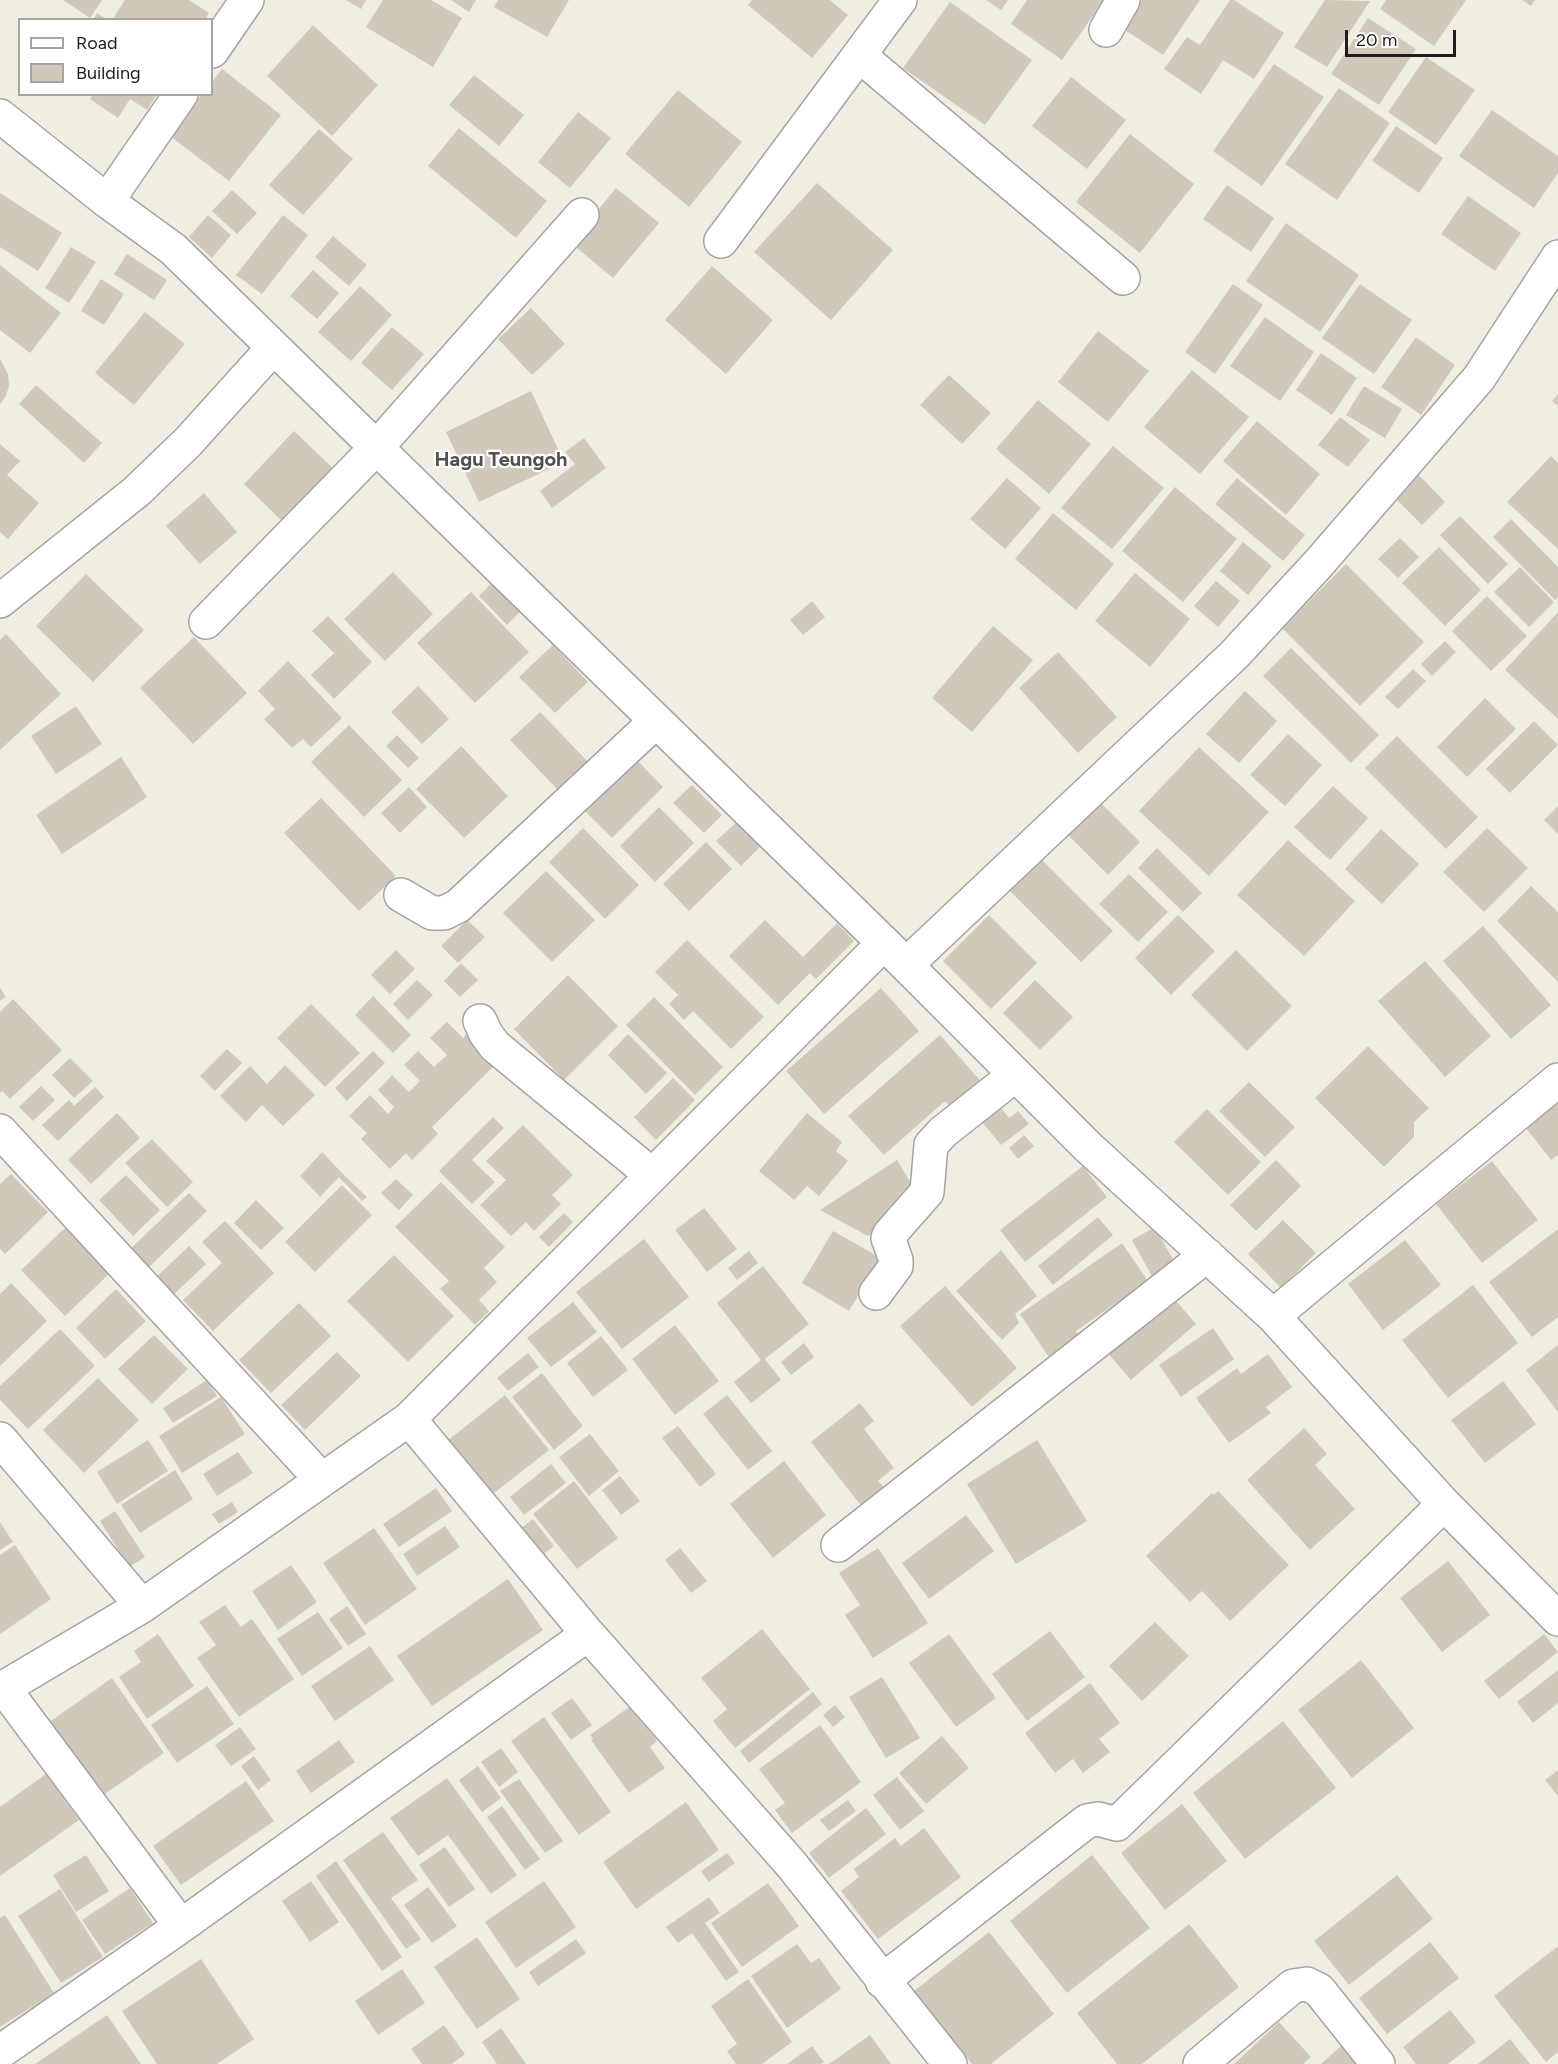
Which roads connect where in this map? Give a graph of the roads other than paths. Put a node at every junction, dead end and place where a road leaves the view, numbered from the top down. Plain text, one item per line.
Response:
1 (247, 0) edge
2 (900, 0) edge
3 (1124, 0) edge
4 (1106, 30) dead end
5 (213, 50) edge
6 (859, 55) junction
7 (181, 96) edge
8 (0, 116) edge
9 (107, 201) junction
10 (582, 215) dead end
11 (721, 241) dead end
12 (1558, 257) edge
13 (1123, 278) dead end
14 (273, 348) junction
15 (377, 447) junction
16 (0, 601) edge
17 (206, 622) dead end
18 (656, 721) junction
19 (401, 895) dead end
20 (895, 954) junction
21 (480, 1021) dead end
22 (1015, 1075) junction
23 (1558, 1080) edge
24 (0, 1131) edge
25 (652, 1175) junction
26 (1207, 1255) junction
27 (876, 1293) dead end
28 (1273, 1317) junction
29 (409, 1419) junction
30 (0, 1439) edge
31 (322, 1480) junction
32 (1444, 1504) junction
33 (838, 1545) dead end
34 (142, 1606) junction
35 (1558, 1619) edge
36 (588, 1634) junction
37 (2, 1688) edge
38 (181, 1926) junction
39 (882, 1981) junction
40 (0, 2052) edge
41 (950, 2064) edge
42 (1200, 2064) edge
43 (1378, 2064) edge

1 - 5 street
2 - 6 street
3 - 4 street
6 - 11 street
6 - 13 street
7 - 9 street
8 - 9 street
9 - 14 street
10 - 15 street
12 - 20 street
14 - 15 street
14 - 16 street
15 - 17 street
15 - 18 street
18 - 19 street
18 - 20 street
20 - 22 street
20 - 25 street
21 - 25 street
22 - 26 street
22 - 27 street
23 - 28 street
24 - 31 street
25 - 29 street
26 - 28 street
26 - 33 street
28 - 32 street
29 - 31 street
29 - 36 street
30 - 34 street
31 - 34 street
32 - 35 street
32 - 39 street
34 - 37 street
36 - 38 street
36 - 39 street
37 - 38 street
38 - 40 street
39 - 41 street
42 - 43 street

